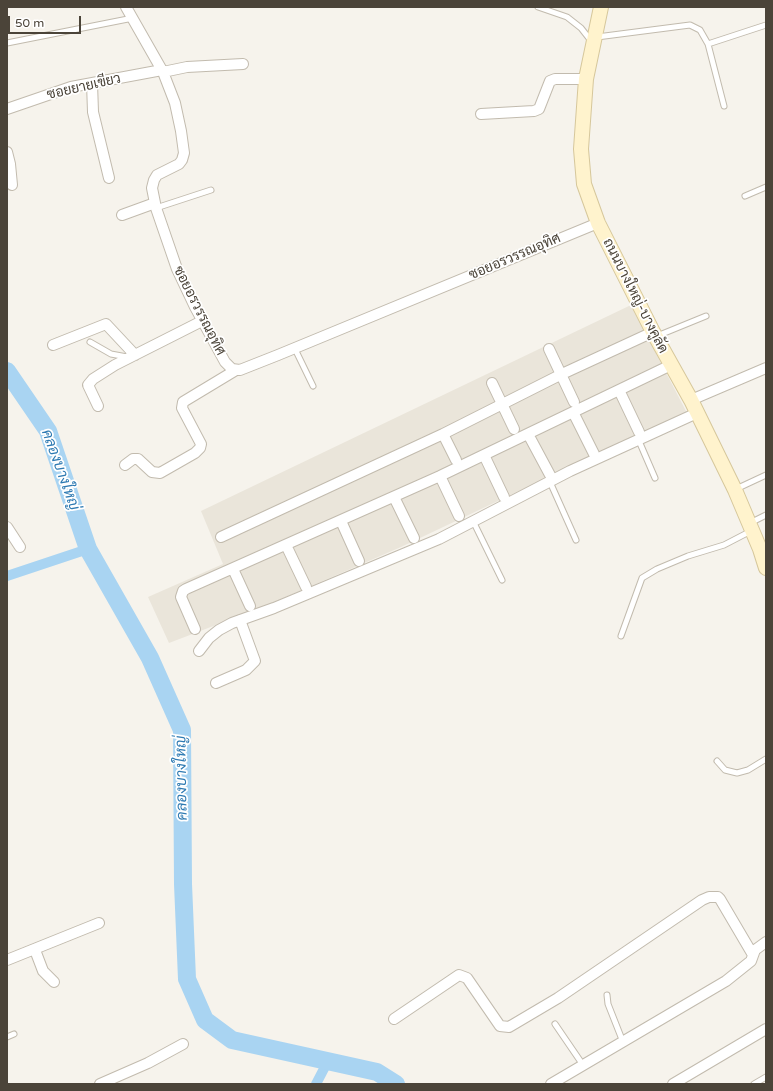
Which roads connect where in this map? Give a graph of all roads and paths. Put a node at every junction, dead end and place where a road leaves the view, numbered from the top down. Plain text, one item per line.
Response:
1 (126, 7) edge
2 (538, 7) edge
3 (601, 7) edge
4 (133, 18) junction
5 (766, 25) edge
6 (594, 40) junction
7 (7, 43) edge
8 (708, 44) junction
9 (244, 64) dead end
10 (163, 71) junction
11 (586, 79) junction
12 (92, 83) junction
13 (724, 106) dead end
14 (7, 109) edge
15 (481, 114) dead end
16 (7, 152) edge
17 (109, 178) dead end
18 (12, 185) dead end
19 (766, 187) edge
20 (211, 190) dead end
21 (745, 196) dead end
22 (155, 206) junction
23 (122, 215) dead end
24 (598, 222) junction
25 (706, 316) dead end
26 (202, 321) junction
27 (655, 334) junction
28 (90, 342) dead end
29 (53, 345) dead end
30 (295, 349) junction
31 (549, 349) dead end
32 (132, 356) junction
33 (671, 365) junction
34 (766, 368) edge
35 (236, 370) junction
36 (562, 374) junction
37 (492, 382) dead end
38 (313, 386) dead end
39 (619, 390) junction
40 (691, 400) junction
41 (502, 404) junction
42 (98, 406) dead end
43 (574, 407) junction
44 (697, 413) junction
45 (514, 430) dead end
46 (443, 434) junction
47 (528, 434) junction
48 (639, 436) junction
49 (594, 454) dead end
50 (484, 455) junction
51 (456, 460) dead end
52 (125, 465) dead end
53 (766, 475) edge
54 (440, 476) junction
55 (550, 478) junction
56 (655, 478) dead end
57 (735, 490) junction
58 (394, 497) junction
59 (504, 497) dead end
60 (766, 515) edge
61 (459, 516) dead end
62 (341, 521) junction
63 (473, 521) junction
64 (7, 527) edge
65 (751, 527) junction
66 (221, 537) dead end
67 (414, 538) dead end
68 (576, 540) dead end
69 (286, 545) junction
70 (20, 547) dead end
71 (359, 562) dead end
72 (766, 568) edge
73 (232, 569) junction
74 (502, 580) dead end
75 (306, 587) dead end
76 (250, 606) dead end
77 (240, 620) junction
78 (195, 630) dead end
79 (621, 636) dead end
80 (199, 651) dead end
81 (216, 683) dead end
82 (766, 759) edge
83 (717, 761) dead end
84 (99, 924) dead end
85 (766, 942) edge
86 (34, 950) junction
87 (753, 955) junction
88 (7, 960) edge
89 (54, 982) dead end
90 (607, 995) dead end
91 (394, 1019) dead end
92 (555, 1024) dead end
93 (766, 1029) edge
94 (14, 1034) dead end
95 (7, 1037) edge
96 (623, 1042) junction
97 (183, 1044) dead end
98 (583, 1065) junction
99 (766, 1077) edge
100 (100, 1084) edge
101 (551, 1084) edge
102 (673, 1084) edge
103 (754, 1084) edge

1 - 4 street, ซอยอรวรรณอุทิศ
2 - 6 lane
3 - 6 street, ถนนบางใหญ่-บางคูลัด
4 - 7 lane
4 - 10 street, ซอยอรวรรณอุทิศ
5 - 8 lane
6 - 8 lane
6 - 11 street, ถนนบางใหญ่-บางคูลัด
8 - 13 lane
9 - 10 street, ซอยยายเขียว
10 - 12 street, ซอยยายเขียว
10 - 22 street, ซอยอรวรรณอุทิศ
11 - 15 street
11 - 24 street, ถนนบางใหญ่-บางคูลัด
12 - 14 street, ซอยยายเขียว
12 - 17 street
16 - 18 street
19 - 21 lane
20 - 22 lane
22 - 23 street
22 - 26 street, ซอยอรวรรณอุทิศ
24 - 27 street, ถนนบางใหญ่-บางคูลัด
24 - 30 street, ซอยอรวรรณอุทิศ
25 - 27 lane
26 - 32 street
26 - 35 street, ซอยอรวรรณอุทิศ
27 - 33 street, ถนนบางใหญ่-บางคูลัด
27 - 36 street
28 - 32 lane
29 - 32 street
30 - 35 street, ซอยอรวรรณอุทิศ
30 - 38 lane
31 - 36 street
32 - 42 street
33 - 39 street
33 - 40 street, ถนนบางใหญ่-บางคูลัด
34 - 40 street
35 - 52 street
36 - 41 street
36 - 43 street
37 - 41 street
39 - 43 street
39 - 48 street
40 - 44 street, ถนนบางใหญ่-บางคูลัด
41 - 45 street
41 - 46 street
43 - 47 street
43 - 49 street
44 - 48 street
44 - 57 street, ถนนบางใหญ่-บางคูลัด
46 - 51 street
46 - 66 street
47 - 50 street
47 - 55 street
48 - 55 street
48 - 56 lane
50 - 54 street
50 - 59 street
53 - 57 lane
54 - 58 street
54 - 61 street
55 - 63 street
55 - 68 lane
57 - 65 street, ถนนบางใหญ่-บางคูลัด
58 - 62 street
58 - 67 street
60 - 65 lane
62 - 69 street
62 - 71 street
63 - 74 lane
63 - 77 street
64 - 70 street
65 - 72 street, ถนนบางใหญ่-บางคูลัด
65 - 79 lane
69 - 73 street
69 - 75 street
73 - 76 street
73 - 78 street
77 - 80 street
77 - 81 street
82 - 83 lane
84 - 86 street
85 - 87 street
86 - 88 street
86 - 89 street
87 - 91 street
87 - 96 street
90 - 96 lane
92 - 98 lane
93 - 102 street
94 - 95 lane
96 - 98 street
97 - 100 street
98 - 101 street
99 - 103 lane

